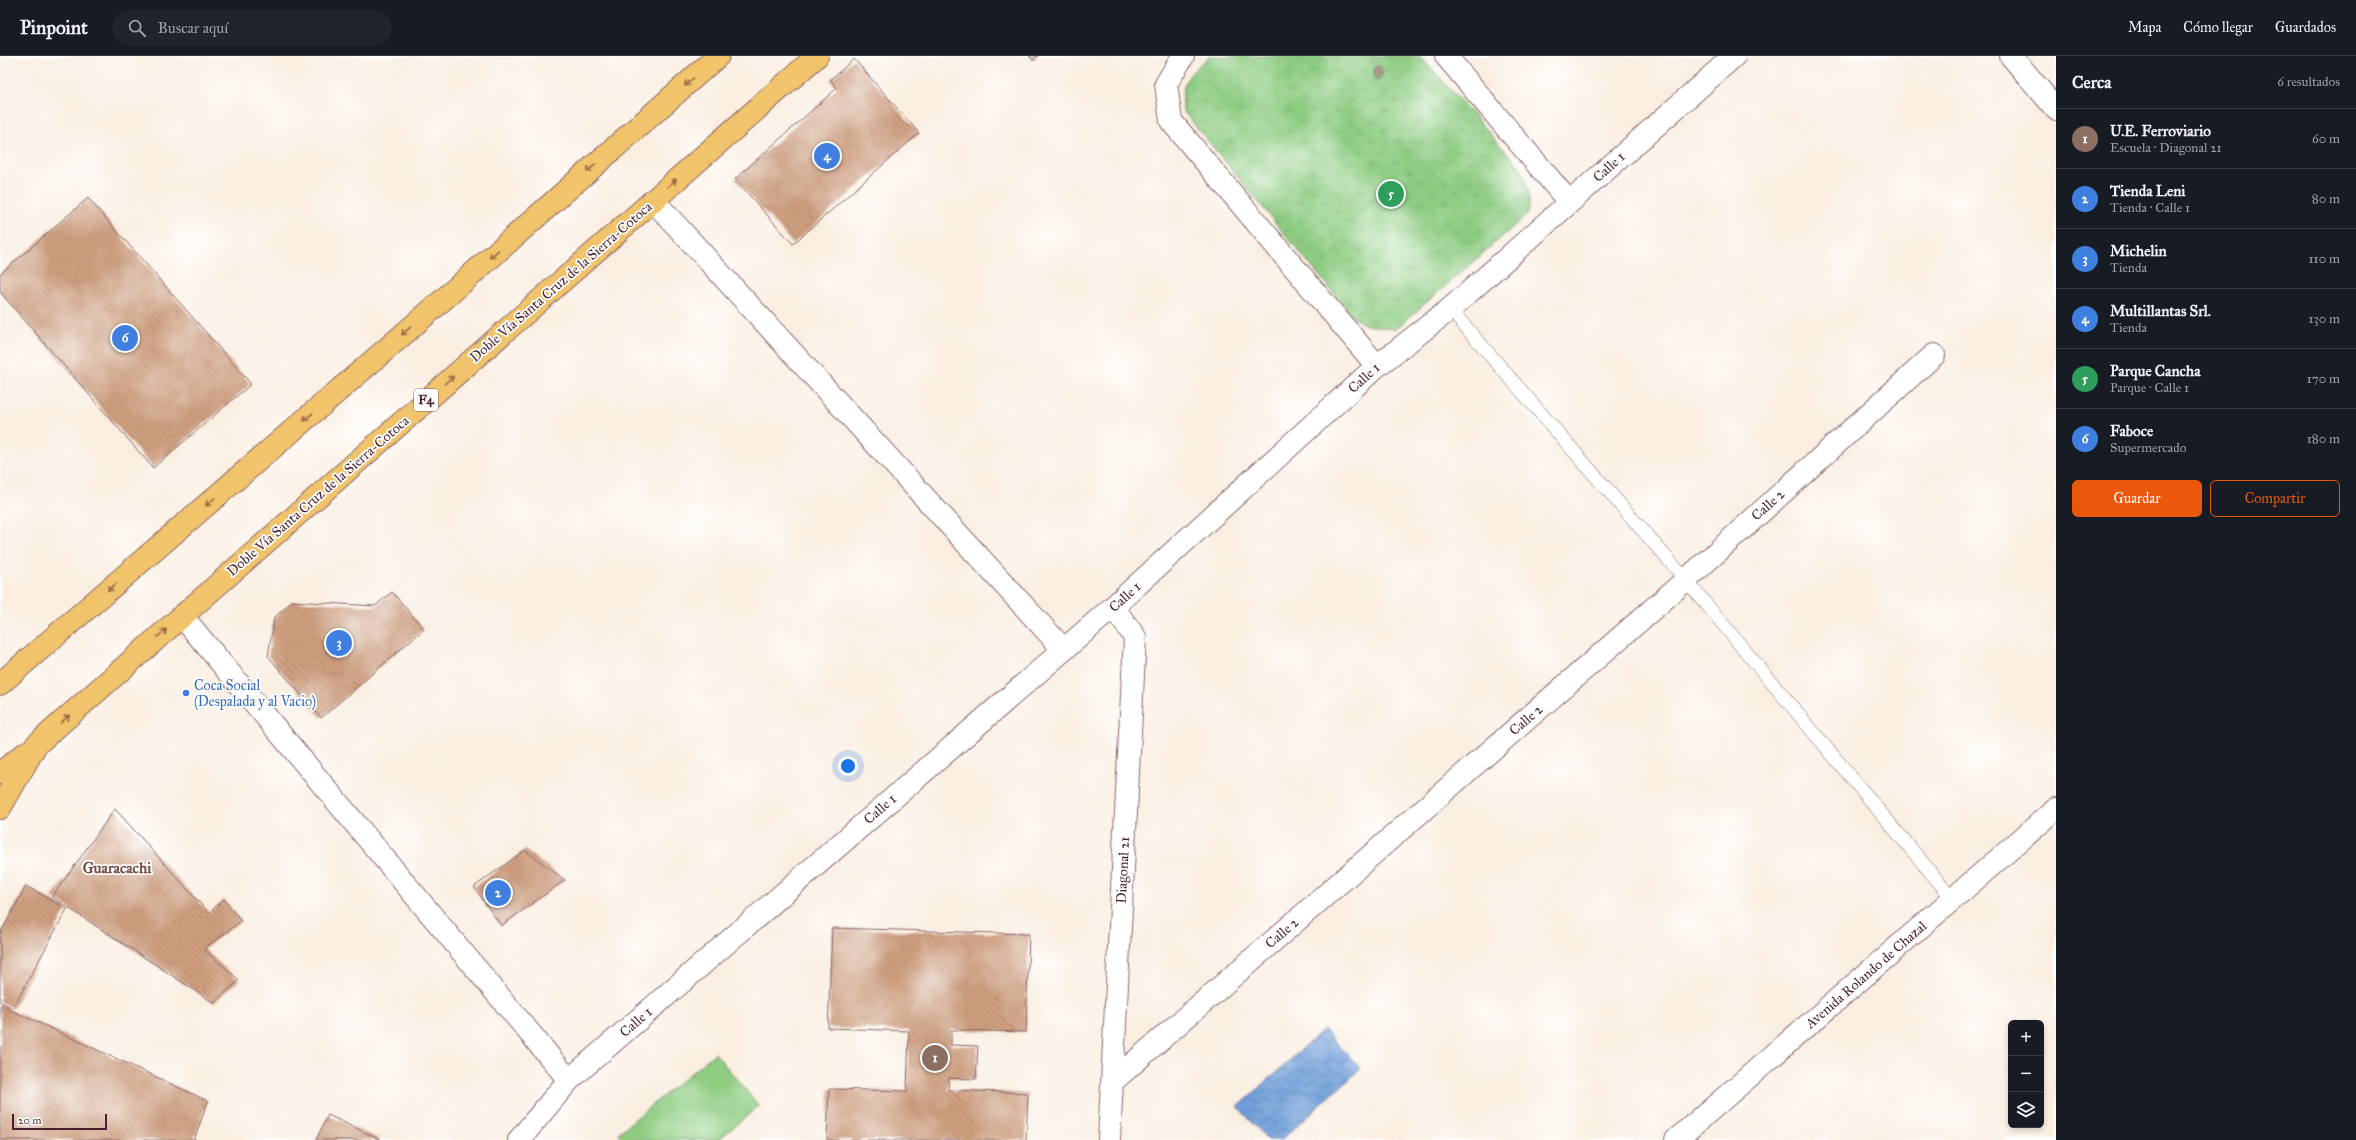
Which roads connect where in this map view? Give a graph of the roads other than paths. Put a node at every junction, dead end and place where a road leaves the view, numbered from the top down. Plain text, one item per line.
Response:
1 (718, 56) edge
2 (817, 56) edge
3 (1183, 56) edge
4 (1446, 56) edge
5 (1734, 56) edge
6 (2011, 56) edge
7 (2056, 109) edge
8 (653, 200) junction
9 (1569, 202) junction
10 (1450, 309) junction
11 (1934, 355) dead end
12 (1377, 366) junction
13 (1686, 580) junction
14 (1113, 607) junction
15 (182, 616) junction
16 (1064, 650) junction
17 (0, 684) edge
18 (36, 745) junction
19 (0, 773) edge
20 (0, 808) edge
21 (2056, 810) edge
22 (1953, 899) junction
23 (569, 1080) junction
24 (1113, 1081) junction
25 (519, 1140) edge
26 (1109, 1140) edge
27 (1676, 1140) edge

1 -> 17 highway
8 -> 2 highway, Doble Vía Santa Cruz de la Sierra-Cotoca / F4
3 - 12 street
4 - 9 street
5 - 9 street, Calle 1
6 - 7 street
15 -> 8 highway, Doble Vía Santa Cruz de la Sierra-Cotoca / F4
8 - 16 street
9 - 10 street, Calle 1
10 - 12 street, Calle 1
10 - 13 lane
11 - 13 street, Calle 2
12 - 14 street, Calle 1
13 - 22 lane
13 - 24 street, Calle 2
14 - 16 street, Calle 1
14 - 24 street, Diagonal 21
18 -> 15 highway, Doble Vía Santa Cruz de la Sierra-Cotoca / F4
15 - 23 street
16 - 23 street, Calle 1
18 - 19 highway
18 - 20 highway, Doble Vía Santa Cruz de la Sierra-Cotoca / F4
21 - 22 street, Avenida Rolando de Chazal
22 - 27 street, Avenida Rolando de Chazal
23 - 25 street, Calle 1
24 - 26 street, Diagonal 21

